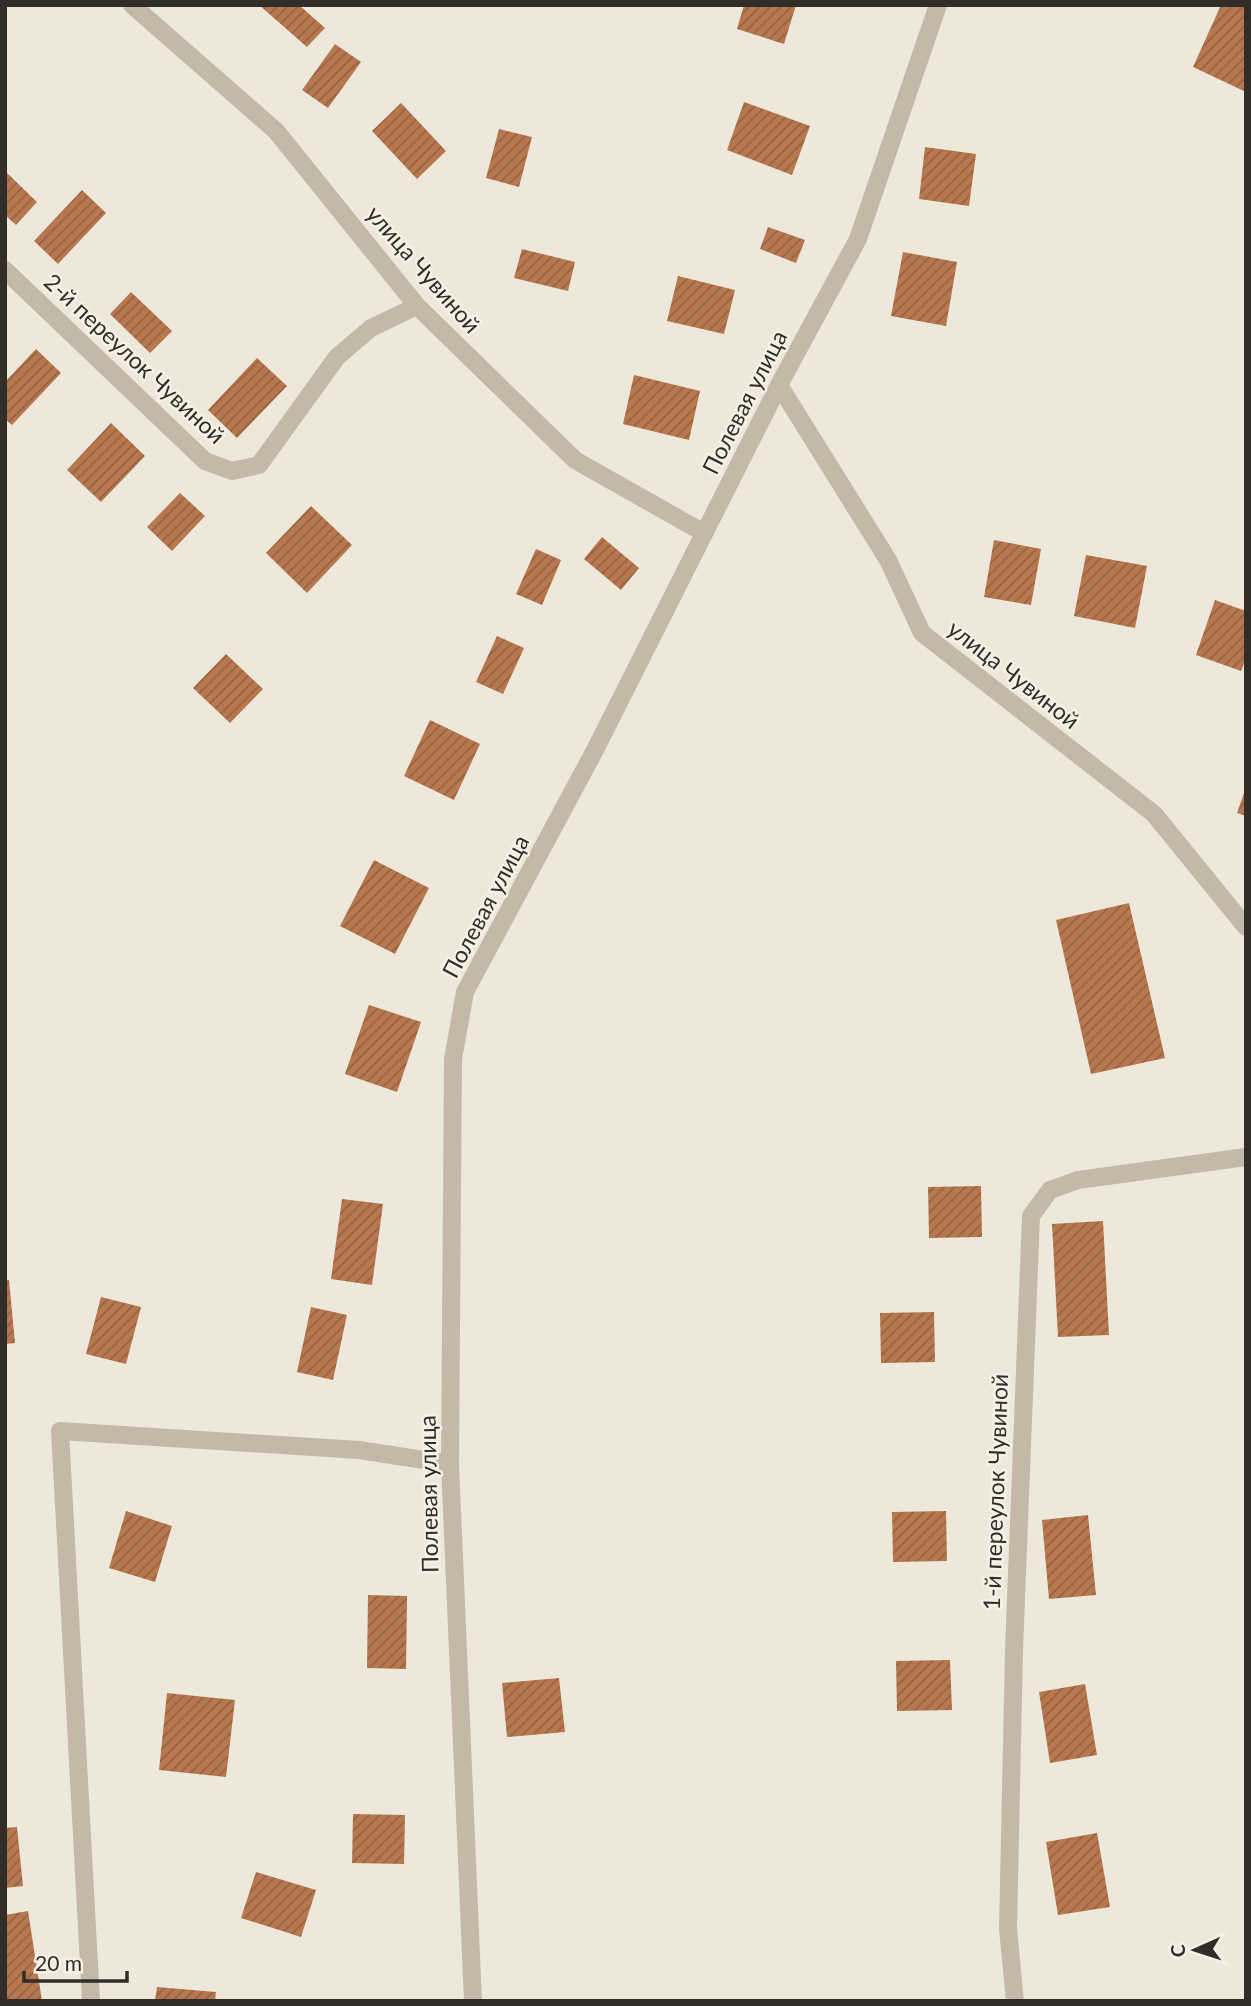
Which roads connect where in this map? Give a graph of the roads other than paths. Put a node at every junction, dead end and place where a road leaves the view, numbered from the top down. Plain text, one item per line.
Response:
1 (132, 5) edge
2 (938, 5) edge
3 (5, 270) edge
4 (417, 306) junction
5 (779, 385) junction
6 (704, 533) junction
7 (1246, 927) edge
8 (1246, 1157) edge
9 (450, 1464) junction
10 (91, 2001) edge
11 (473, 2001) edge
12 (1015, 2001) edge

1 - 4 street, улица Чувиной
2 - 5 street, Полевая улица
3 - 4 street, 2-й переулок Чувиной
4 - 6 street, улица Чувиной
5 - 6 street, Полевая улица
5 - 7 street, улица Чувиной
6 - 9 street, Полевая улица
8 - 12 street, 1-й переулок Чувиной
9 - 10 street
9 - 11 street, Полевая улица

